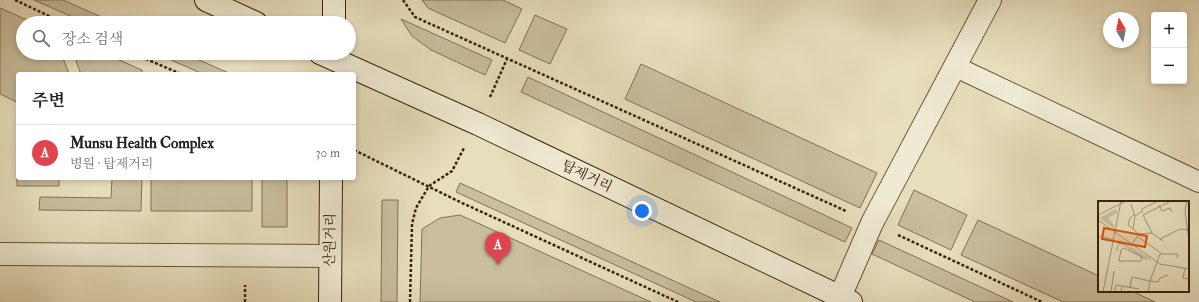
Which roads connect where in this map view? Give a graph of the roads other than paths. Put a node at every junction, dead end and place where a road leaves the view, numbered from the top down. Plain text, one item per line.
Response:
1 (206, 0) edge
2 (334, 0) edge
3 (990, 0) edge
4 (241, 16) edge
5 (334, 16) edge
6 (330, 60) edge
7 (956, 67) junction
8 (331, 180) edge
9 (1199, 182) edge
10 (0, 254) edge
11 (330, 256) junction
12 (845, 299) edge
13 (330, 302) edge

1 - 4 main road
2 - 5 main road
3 - 7 main road
6 - 12 main road, 탑제거리
7 - 9 lane
7 - 12 main road
8 - 11 main road, 산원거리
10 - 11 main road
11 - 13 main road, 산원거리

